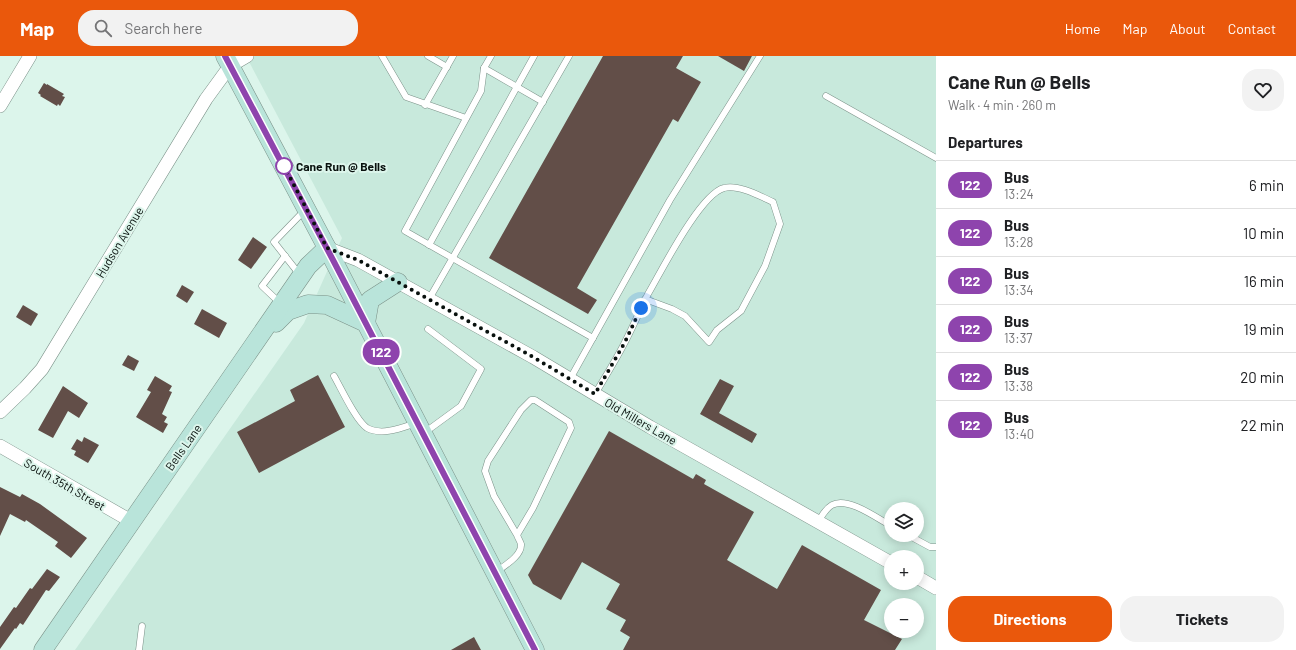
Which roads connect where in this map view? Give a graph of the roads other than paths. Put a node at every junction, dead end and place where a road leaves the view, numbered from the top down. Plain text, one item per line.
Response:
1 (30, 56) edge
2 (247, 56) edge
3 (382, 56) edge
4 (428, 56) edge
5 (453, 56) edge
6 (491, 56) edge
7 (534, 56) edge
8 (569, 56) edge
9 (760, 56) edge
10 (227, 61) edge
11 (447, 67) junction
12 (484, 68) junction
13 (517, 88) junction
14 (826, 96) dead end
15 (542, 102) junction
16 (425, 105) junction
17 (0, 106) edge
18 (466, 118) junction
19 (936, 158) edge
20 (307, 209) junction
21 (429, 245) junction
22 (327, 248) junction
23 (285, 256) junction
24 (452, 258) junction
25 (301, 276) junction
26 (398, 282) junction
27 (429, 299) junction
28 (645, 299) junction
29 (282, 304) junction
30 (366, 323) junction
31 (428, 329) dead end
32 (593, 338) junction
33 (251, 348) junction
34 (334, 376) dead end
35 (570, 379) junction
36 (595, 394) junction
37 (0, 412) edge
38 (420, 428) junction
39 (0, 446) edge
40 (131, 521) junction
41 (818, 522) junction
42 (884, 522) edge
43 (517, 535) junction
44 (921, 542) edge
45 (936, 547) edge
46 (884, 558) edge
47 (495, 574) junction
48 (924, 581) edge
49 (936, 588) edge
50 (142, 626) dead end
51 (43, 650) edge
52 (139, 650) edge
53 (535, 650) edge

1 - 17 street
2 - 10 street
3 - 16 lane
4 - 11 lane
5 - 11 lane
6 - 12 lane
7 - 13 lane
8 - 15 lane
9 - 32 lane
10 - 20 main road
10 - 37 street, Hudson Avenue
11 - 16 lane
12 - 13 lane
12 - 18 lane
13 - 15 lane
13 - 21 lane
14 - 19 lane
15 - 24 lane
16 - 18 lane
18 - 21 lane
20 - 22 main road
20 - 23 lane
21 - 24 lane
22 - 25 main road, Bells Lane
22 - 26 street, Old Millers Lane
22 - 30 main road
23 - 25 lane
23 - 29 lane
24 - 27 lane
24 - 32 lane
25 - 29 main road, Bells Lane
26 - 27 street, Old Millers Lane
26 - 30 main road
27 - 35 street, Old Millers Lane
28 - 28 lane
28 - 36 lane
29 - 33 main road, Bells Lane
30 - 33 main road
30 - 38 main road
31 - 38 lane
32 - 35 lane
33 - 40 main road, Bells Lane
34 - 38 lane
35 - 36 street, Old Millers Lane
36 - 41 street, Old Millers Lane
38 - 47 main road
39 - 40 street, South 35th Street
40 - 51 main road, Bells Lane
41 - 42 lane
41 - 46 street, Old Millers Lane
43 - 43 lane
43 - 47 lane
44 - 45 lane
47 - 53 main road
48 - 49 street
50 - 52 lane

